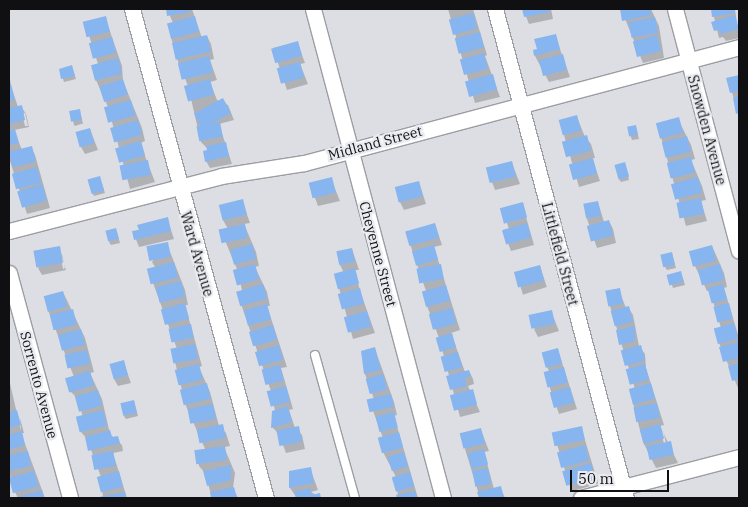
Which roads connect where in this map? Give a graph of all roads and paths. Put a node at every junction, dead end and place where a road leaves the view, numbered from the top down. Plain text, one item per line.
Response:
1 (132, 9) edge
2 (313, 9) edge
3 (495, 9) edge
4 (675, 9) edge
5 (739, 47) edge
6 (688, 61) junction
7 (519, 105) junction
8 (350, 149) junction
9 (178, 188) junction
10 (9, 231) edge
11 (739, 251) edge
12 (9, 273) edge
13 (315, 355) dead end
14 (739, 457) edge
15 (624, 493) edge
16 (70, 498) edge
17 (266, 498) edge
18 (355, 498) edge
19 (443, 498) edge
20 (581, 498) edge

1 - 9 street, Ward Avenue
2 - 8 street, Cheyenne Street
3 - 7 street, Littlefield Street
4 - 6 street, Snowden Avenue
5 - 6 street, Midland Street
6 - 7 street, Midland Street
6 - 11 street, Snowden Avenue
7 - 8 street, Midland Street
7 - 15 street, Littlefield Street
8 - 9 street, Midland Street
8 - 19 street, Cheyenne Street
9 - 10 street, Midland Street
9 - 17 street, Ward Avenue
12 - 16 street, Sorrento Avenue
13 - 18 lane
14 - 15 street
15 - 20 street

